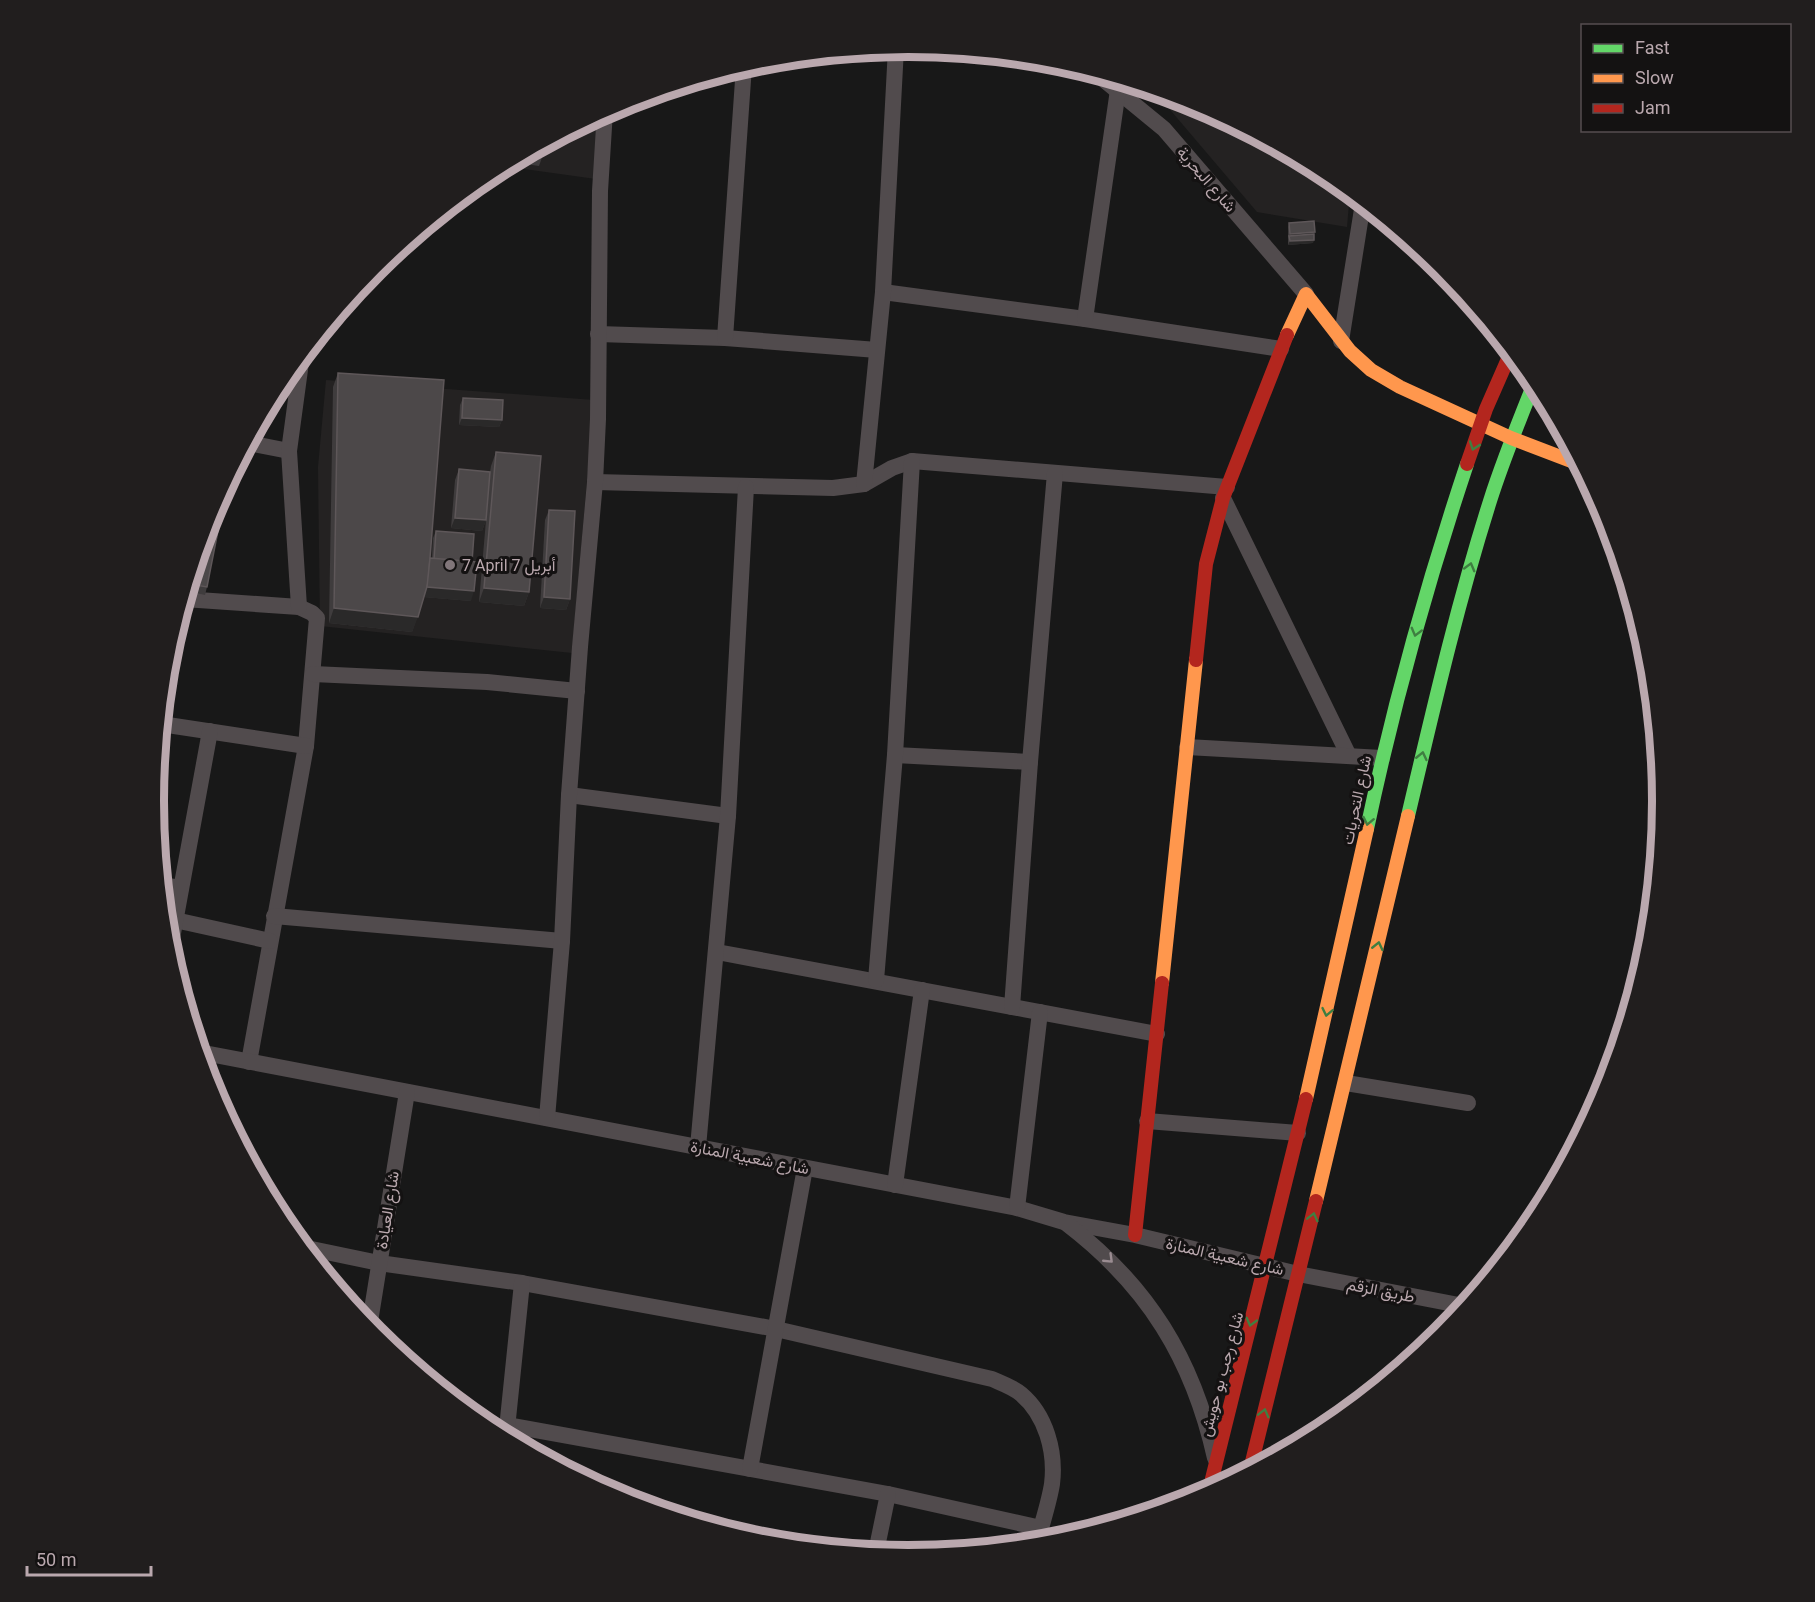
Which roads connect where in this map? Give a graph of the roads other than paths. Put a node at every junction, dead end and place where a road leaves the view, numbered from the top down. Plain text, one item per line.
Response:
1 (895, 58) edge
2 (743, 75) edge
3 (1112, 86) edge
4 (1118, 90) junction
5 (604, 122) edge
6 (1362, 212) edge
7 (883, 292) junction
8 (1306, 294) junction
9 (1085, 319) junction
10 (598, 334) junction
11 (725, 338) junction
12 (1341, 341) junction
13 (1281, 349) junction
14 (877, 350) junction
15 (1507, 361) edge
16 (300, 373) edge
17 (1529, 393) edge
18 (1481, 424) junction
19 (1511, 438) junction
20 (255, 444) edge
21 (289, 451) junction
22 (1569, 460) edge
23 (912, 461) junction
24 (1055, 473) junction
25 (595, 482) junction
26 (864, 484) junction
27 (746, 487) junction
28 (1225, 492) junction
29 (192, 600) edge
30 (299, 607) junction
31 (313, 675) junction
32 (577, 691) junction
33 (168, 725) edge
34 (210, 731) junction
35 (306, 746) junction
36 (1187, 747) junction
37 (895, 755) junction
38 (1349, 756) junction
39 (1382, 758) junction
40 (1030, 762) junction
41 (569, 795) junction
42 (729, 816) junction
43 (169, 886) edge
44 (181, 888) junction
45 (274, 916) junction
46 (175, 920) junction
47 (174, 924) edge
48 (270, 941) junction
49 (562, 941) junction
50 (717, 952) junction
51 (876, 980) junction
52 (922, 990) junction
53 (1012, 1007) junction
54 (1040, 1012) junction
55 (1157, 1034) junction
56 (208, 1054) edge
57 (249, 1062) junction
58 (1346, 1083) junction
59 (407, 1092) junction
60 (1468, 1103) dead end
61 (547, 1118) junction
62 (1147, 1121) junction
63 (1298, 1133) junction
64 (698, 1147) junction
65 (806, 1168) junction
66 (895, 1185) junction
67 (1017, 1208) junction
68 (1064, 1222) junction
69 (1135, 1235) junction
70 (314, 1249) edge
71 (379, 1263) junction
72 (1266, 1265) junction
73 (1298, 1274) junction
74 (522, 1283) junction
75 (1455, 1304) edge
76 (371, 1316) edge
77 (776, 1329) junction
78 (507, 1428) edge
79 (514, 1432) edge
80 (1216, 1459) junction
81 (1253, 1459) edge
82 (750, 1468) junction
83 (1212, 1479) edge
84 (888, 1494) junction
85 (1039, 1533) edge
86 (1035, 1534) edge
87 (878, 1544) edge

1 - 7 street
2 - 11 street
3 - 4 street, شارع البحرية
4 - 8 street, شارع البحرية
4 - 9 street
5 - 10 street
6 - 12 street
7 - 9 street
7 - 14 street
8 - 12 main road
8 - 13 main road
9 - 13 street
10 - 11 street
10 - 25 street
11 - 14 street
12 - 18 main road
13 - 28 main road
14 - 26 street
15 - 18 main road, شارع التحريات
16 - 21 street
17 - 19 main road
18 - 19 main road
18 -> 39 main road, شارع التحريات
19 - 22 main road
58 -> 19 main road
20 - 21 street
21 - 30 street
23 - 24 street
23 - 26 street
23 - 37 street
24 - 28 street
24 - 40 street
25 - 27 street
25 - 32 street
26 - 27 street
27 - 42 street
28 - 36 main road
28 - 38 street
29 - 30 street
30 - 31 street
31 - 32 street
31 - 35 street
32 - 41 street
33 - 34 street
34 - 35 street
34 - 44 street
35 - 45 street
36 - 38 street
36 - 55 main road
37 - 40 street
37 - 51 street
38 - 39 street
39 -> 63 main road, شارع التحريات
40 - 53 street
41 - 42 street
41 - 49 street
42 - 50 street
43 - 44 street
44 - 46 street
45 - 48 street
45 - 49 street
46 - 47 street
46 - 48 street
48 - 57 street
49 - 61 street
50 - 51 street
50 - 64 street
51 - 52 street
52 - 53 street
52 - 66 street
53 - 54 street
54 - 55 street
54 - 67 street
55 - 62 main road
56 - 57 street, شارع شعبية المنارة
57 - 59 street, شارع شعبية المنارة
58 - 60 street
73 -> 58 main road
59 - 61 street, شارع شعبية المنارة
59 - 71 street, شارع العيادة
61 - 64 street, شارع شعبية المنارة
62 - 63 street
62 - 69 main road
63 - 72 main road, شارع التحريات
64 - 65 street, شارع شعبية المنارة
65 - 66 street, شارع شعبية المنارة
65 - 77 street
66 - 67 street, شارع شعبية المنارة
67 - 68 street, شارع شعبية المنارة
68 - 69 street, شارع شعبية المنارة
68 -> 80 street
69 - 72 street, شارع شعبية المنارة
70 - 71 street
71 - 74 street
71 - 76 street, شارع العيادة
72 - 73 street, شارع شعبية المنارة
72 -> 80 main road, شارع رجب بو حويش
73 - 75 street, طريق الزقم
81 -> 73 main road
74 - 77 street
74 - 78 street
77 - 82 street
77 - 85 street
79 - 82 street
80 - 83 main road, شارع رجب بو حويش
82 - 84 street
84 - 86 street
84 - 87 street

